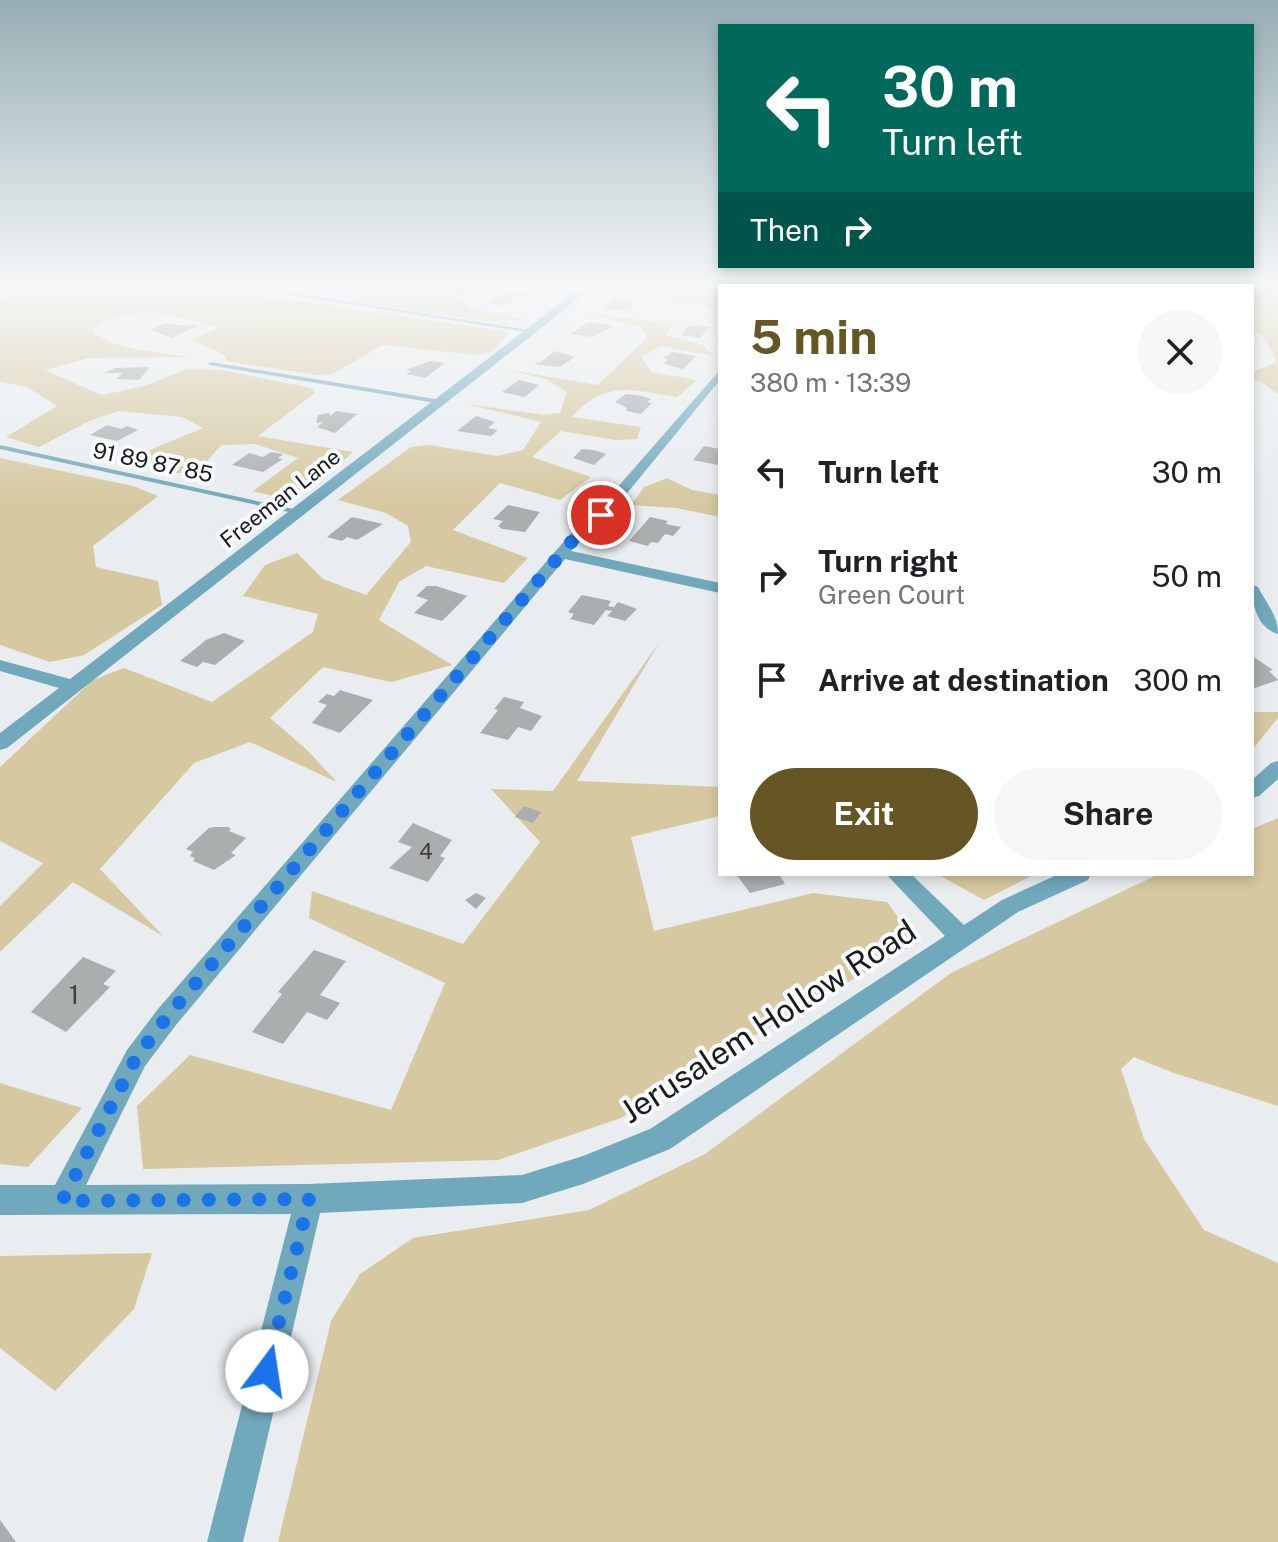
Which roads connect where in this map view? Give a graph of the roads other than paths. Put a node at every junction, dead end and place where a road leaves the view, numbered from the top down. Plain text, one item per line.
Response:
1 (495, 360) edge
2 (211, 364) dead end
3 (718, 375) edge
4 (441, 402) junction
5 (0, 447) edge
6 (298, 512) junction
7 (562, 554) junction
8 (718, 588) edge
9 (1254, 597) edge
10 (1278, 629) edge
11 (0, 665) edge
12 (73, 686) junction
13 (0, 743) edge
14 (1278, 768) edge
15 (1254, 789) edge
16 (899, 876) edge
17 (1076, 876) edge
18 (961, 937) junction
19 (309, 1199) junction
20 (0, 1200) edge
21 (62, 1201) junction
22 (225, 1542) edge

1 - 4 street, Freeman Lane
2 - 4 lane
3 - 7 street
4 - 6 street, Freeman Lane
5 - 6 lane, 91 89 87 85
6 - 12 street, Freeman Lane
7 - 8 street
7 - 21 street
9 - 10 street
11 - 12 street
12 - 13 street, Freeman Lane
14 - 15 street
16 - 18 street
17 - 18 street, Jerusalem Hollow Road
18 - 19 street, Jerusalem Hollow Road
19 - 21 street, Jerusalem Hollow Road
19 - 22 street
20 - 21 street, Jerusalem Hollow Road

